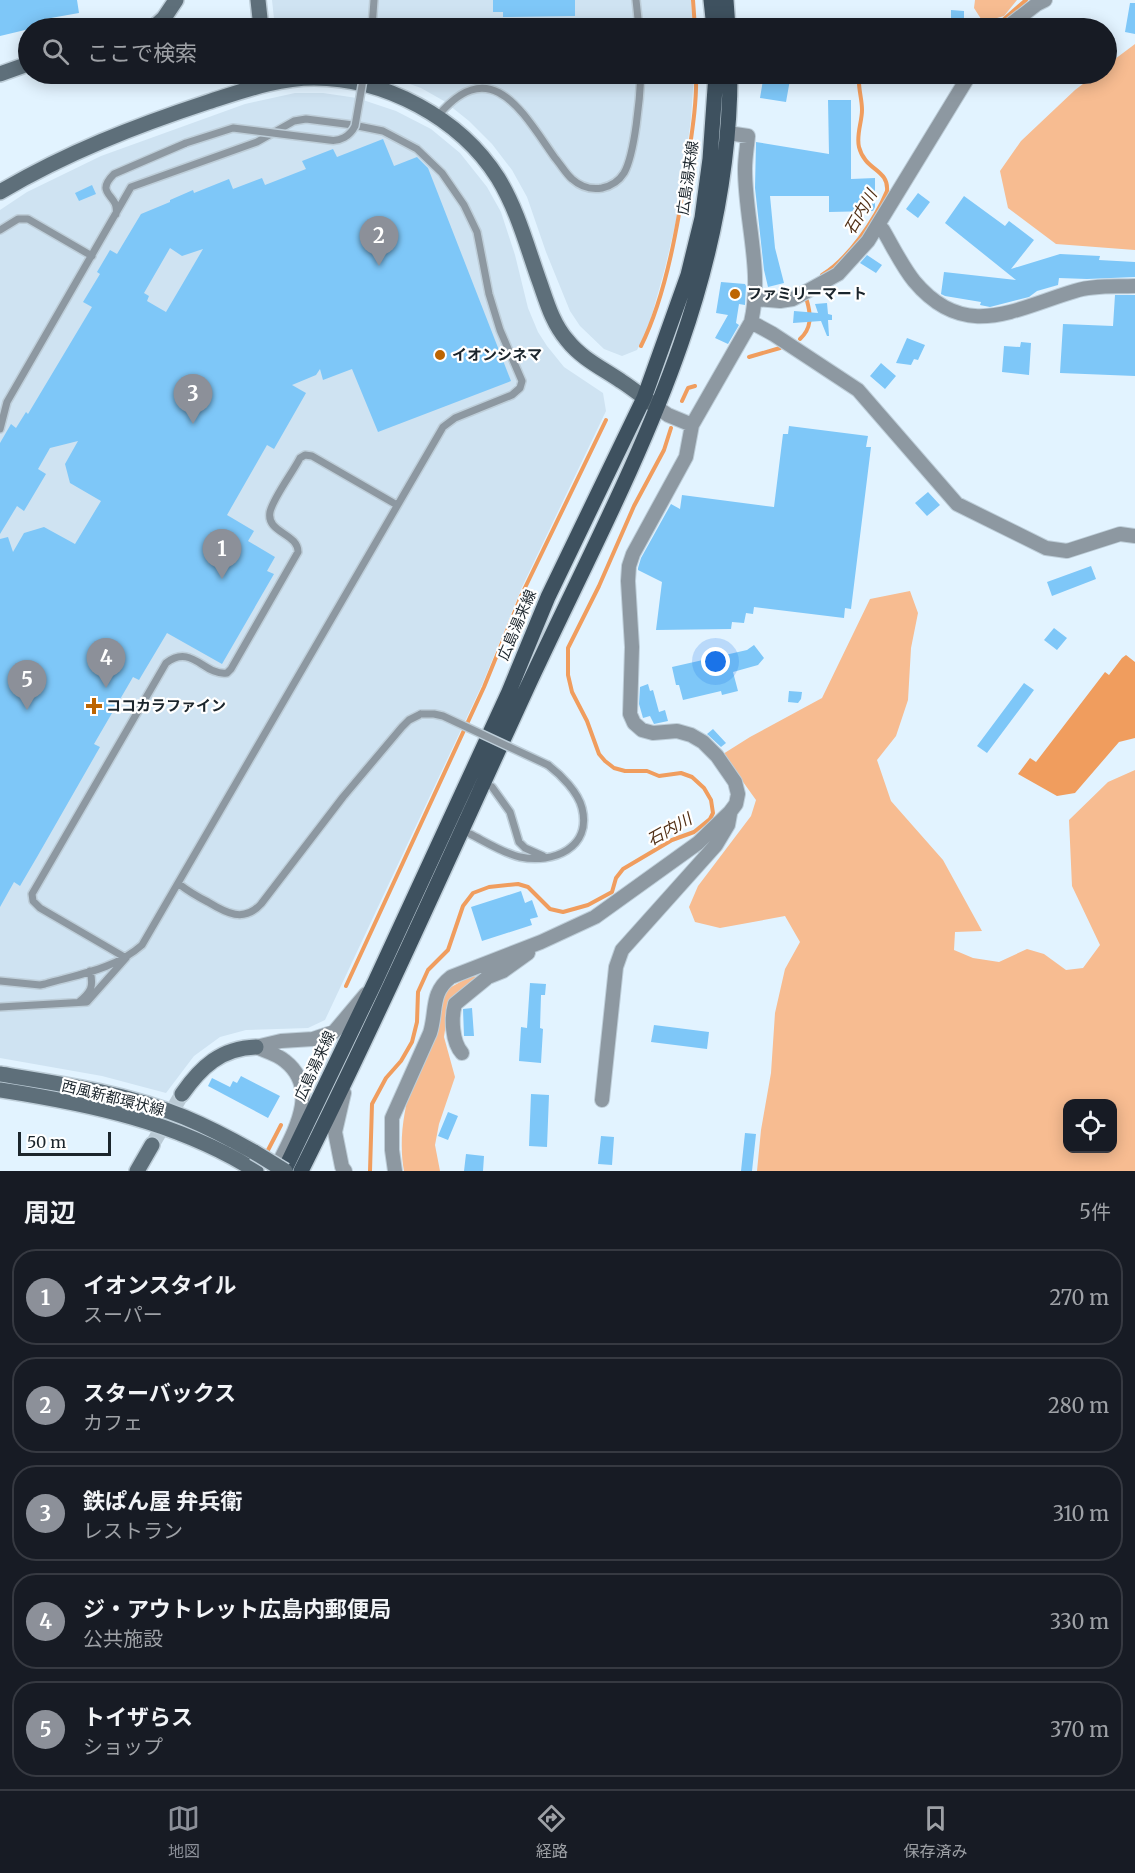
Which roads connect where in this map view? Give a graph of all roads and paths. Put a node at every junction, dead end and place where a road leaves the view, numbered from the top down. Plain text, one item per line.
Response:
1 (176, 0) edge
2 (258, 0) edge
3 (374, 0) edge
4 (636, 0) edge
5 (711, 0) edge
6 (726, 0) edge
7 (1045, 0) edge
8 (164, 18) edge
9 (260, 18) edge
10 (373, 18) edge
11 (638, 18) edge
12 (713, 18) edge
13 (727, 18) edge
14 (1019, 18) edge
15 (18, 68) edge
16 (0, 74) edge
17 (251, 84) edge
18 (359, 84) edge
19 (362, 84) edge
20 (640, 84) edge
21 (715, 84) edge
22 (730, 84) edge
23 (964, 84) edge
24 (437, 117) junction
25 (728, 133) junction
26 (0, 192) edge
27 (115, 215) junction
28 (878, 225) junction
29 (0, 230) edge
30 (92, 256) junction
31 (1135, 286) edge
32 (755, 299) junction
33 (751, 322) junction
34 (644, 398) junction
35 (658, 408) junction
36 (692, 425) junction
37 (0, 429) edge
38 (397, 505) junction
39 (1135, 536) edge
40 (546, 647) junction
41 (492, 787) junction
42 (730, 812) junction
43 (470, 834) junction
44 (548, 859) junction
45 (445, 866) junction
46 (179, 884) junction
47 (541, 942) junction
48 (126, 958) junction
49 (90, 971) junction
50 (0, 981) edge
51 (375, 982) junction
52 (76, 1003) junction
53 (0, 1007) edge
54 (256, 1047) junction
55 (462, 1053) dead end
56 (351, 1068) junction
57 (0, 1074) edge
58 (0, 1090) edge
59 (182, 1094) tunnel mouth
60 (602, 1100) dead end
61 (152, 1145) tunnel mouth
62 (252, 1163) edge
63 (137, 1171) edge
64 (275, 1171) edge
65 (284, 1171) edge
66 (301, 1171) edge
67 (345, 1171) edge
68 (395, 1171) edge

1 - 8 street
2 - 9 street
3 - 10 lane
4 - 11 lane
5 - 12 main road
6 - 13 main road
7 - 14 street
15 - 16 street
17 - 26 street
18 - 24 street
19 - 27 lane, bridge
20 - 24 lane
21 - 34 main road, 広島湯来線
22 - 25 main road
23 - 28 street
24 - 34 street
25 - 32 street
25 - 35 main road
27 - 30 lane
27 - 38 lane
28 - 31 street
28 - 32 street
29 - 30 lane
30 - 37 lane
32 - 33 street
33 - 36 street
33 - 39 street
34 - 35 street
34 - 51 main road, 広島湯来線
35 - 36 street
35 - 40 main road
36 - 42 street
38 - 46 lane
38 - 48 lane
40 - 41 main road
40 - 45 main road
41 - 43 main road
41 - 44 lane
42 - 47 street
42 - 60 street
43 - 44 lane
43 - 45 main road
44 - 46 lane, bridge
45 - 56 main road
46 - 48 lane
47 - 55 street
47 - 68 street
48 - 49 lane
48 - 52 lane
49 - 50 lane
49 - 52 lane
51 - 54 street
51 - 65 main road, 広島湯来線
52 - 53 lane
54 - 59 street
54 - 64 street
56 - 66 main road
56 - 67 street
57 - 62 street, 西風新都環状線
58 - 62 street, 西風新都環状線
61 - 63 street
62 - 65 street, 西風新都環状線, bridge

